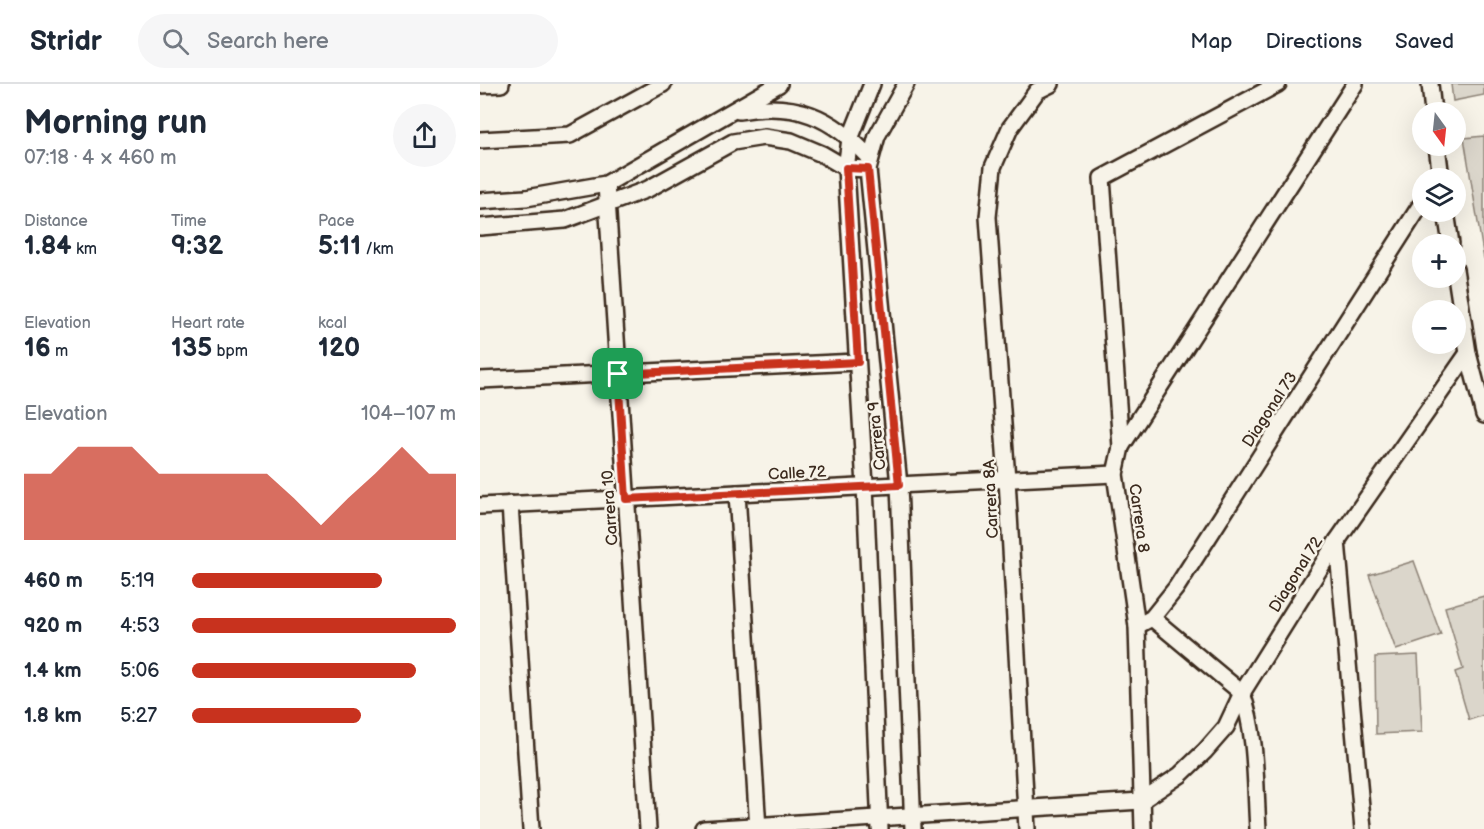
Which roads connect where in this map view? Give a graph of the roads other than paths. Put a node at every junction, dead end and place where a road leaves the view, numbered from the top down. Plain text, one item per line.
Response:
1 (501, 84) edge
2 (663, 84) edge
3 (779, 84) edge
4 (872, 84) edge
5 (906, 84) edge
6 (1051, 84) edge
7 (1355, 84) edge
8 (1430, 84) edge
9 (480, 85) edge
10 (1275, 85) edge
11 (1432, 102) edge
12 (726, 113) junction
13 (850, 139) junction
14 (480, 140) edge
15 (869, 164) junction
16 (846, 168) junction
17 (606, 184) junction
18 (480, 201) edge
19 (607, 204) junction
20 (1412, 219) edge
21 (480, 227) edge
22 (1458, 288) edge
23 (1468, 353) junction
24 (858, 362) junction
25 (618, 374) junction
26 (480, 380) edge
27 (1484, 416) edge
28 (1121, 447) junction
29 (1115, 474) junction
30 (1007, 479) junction
31 (899, 485) junction
32 (865, 486) junction
33 (737, 493) junction
34 (626, 499) junction
35 (510, 504) junction
36 (480, 506) edge
37 (1337, 541) junction
38 (1152, 618) junction
39 (1137, 626) junction
40 (1242, 693) junction
41 (1142, 801) junction
42 (1026, 808) junction
43 (913, 822) edge
44 (880, 823) edge
45 (758, 827) edge
46 (531, 829) edge
47 (648, 829) edge
48 (704, 829) edge
49 (1027, 829) edge
50 (1143, 829) edge
51 (1258, 829) edge
52 (1363, 829) edge

1 - 9 street
2 - 14 street
3 - 12 street
4 - 13 street, Carrera 9
5 - 15 street, Carrera 9
6 - 30 street, Carrera 8A
7 - 28 street
8 - 11 street
10 - 28 street, Carrera 8
12 - 13 street
12 - 17 street
13 - 15 street
13 - 16 street, Carrera 9
15 - 16 street
15 - 31 street, Carrera 9
16 - 19 street
16 - 24 street, Carrera 9
17 - 18 street
17 - 19 street, Carrera 10
19 - 21 street
19 - 25 street, Carrera 10
20 - 38 street, Diagonal 73
22 - 23 street
23 - 27 street
23 - 37 street, Diagonal 72
24 - 25 street
24 - 32 street, Carrera 9
25 - 26 street
25 - 34 street, Carrera 10
28 - 29 street, Carrera 8
29 - 30 street, Calle 72
29 - 39 street, Carrera 8
30 - 31 street, Calle 72
30 - 42 street, Carrera 8A
31 - 32 street, Calle 72
31 - 43 street, Carrera 9
32 - 33 street, Calle 72
32 - 44 street, Carrera 9
33 - 34 street, Calle 72
33 - 45 street
34 - 35 street, Calle 72
34 - 47 street, Carrera 10
35 - 36 street, Calle 72
35 - 46 street
37 - 40 street, Diagonal 72
37 - 52 street
38 - 39 street, Diagonal 73
38 - 40 street
39 - 41 street, Carrera 8
40 - 41 street, Diagonal 72
40 - 51 street
41 - 42 street
41 - 50 street, Carrera 8
42 - 43 street
42 - 49 street, Carrera 8A
43 - 44 street
44 - 45 street
45 - 48 street

